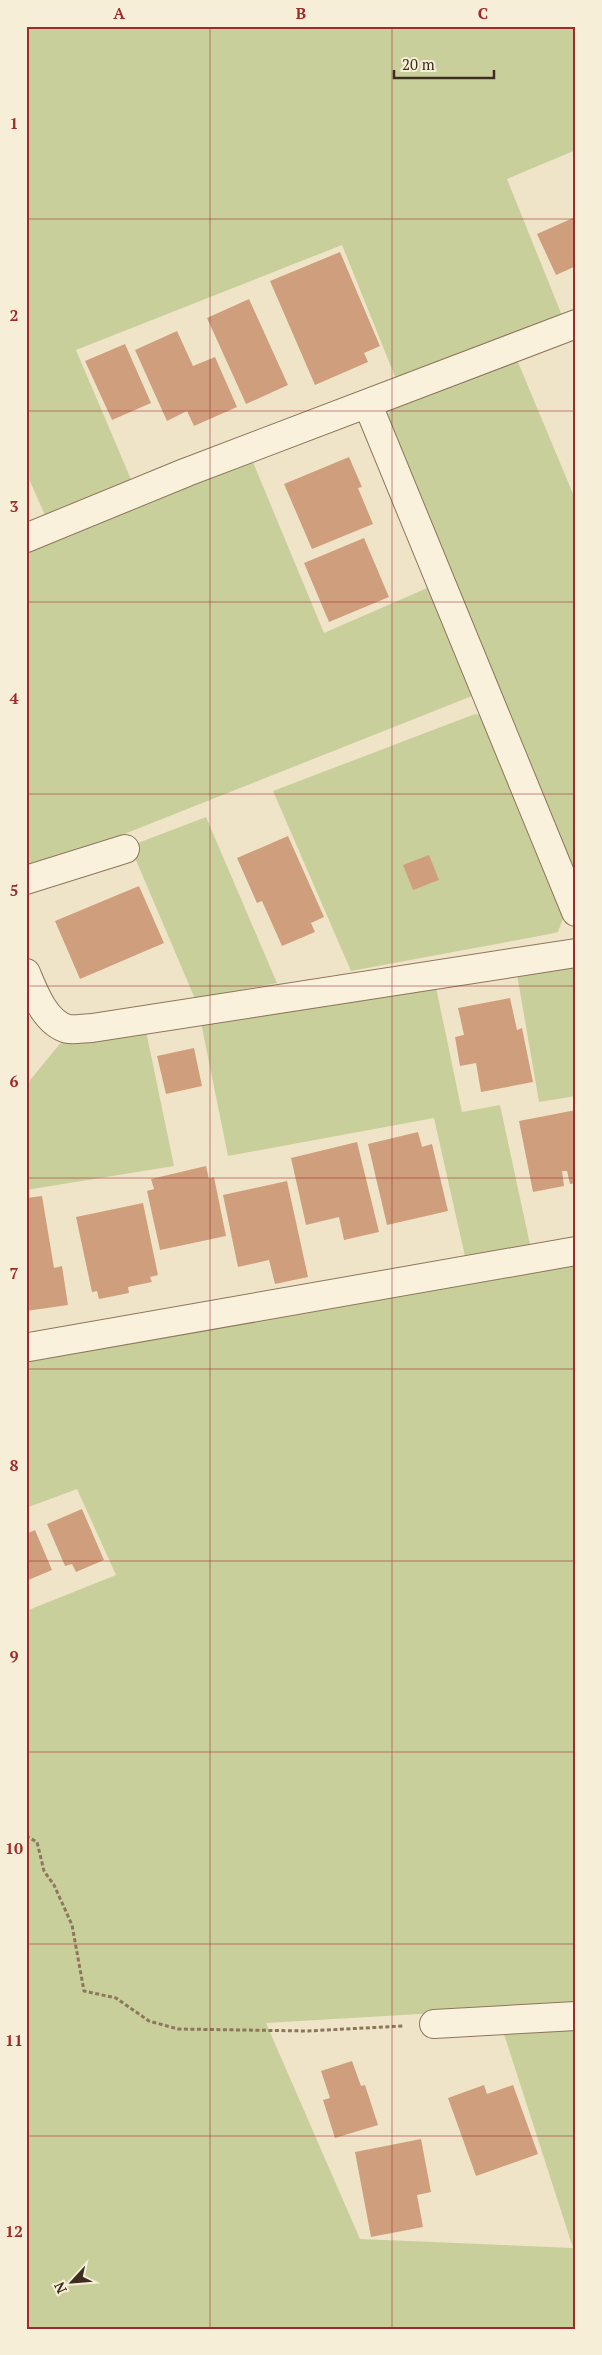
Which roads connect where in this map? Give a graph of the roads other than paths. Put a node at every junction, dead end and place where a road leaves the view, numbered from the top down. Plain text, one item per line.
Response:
1 (576, 324) edge
2 (368, 405) junction
3 (26, 538) edge
4 (125, 849) dead end
5 (26, 880) edge
6 (576, 912) edge
7 (576, 953) edge
8 (26, 972) edge
9 (576, 1251) edge
10 (29, 1347) dead end
11 (576, 2016) edge
12 (434, 2024) road end

1 - 2 street
2 - 3 street
2 - 6 street
4 - 5 street
7 - 8 street
9 - 10 street
11 - 12 street

